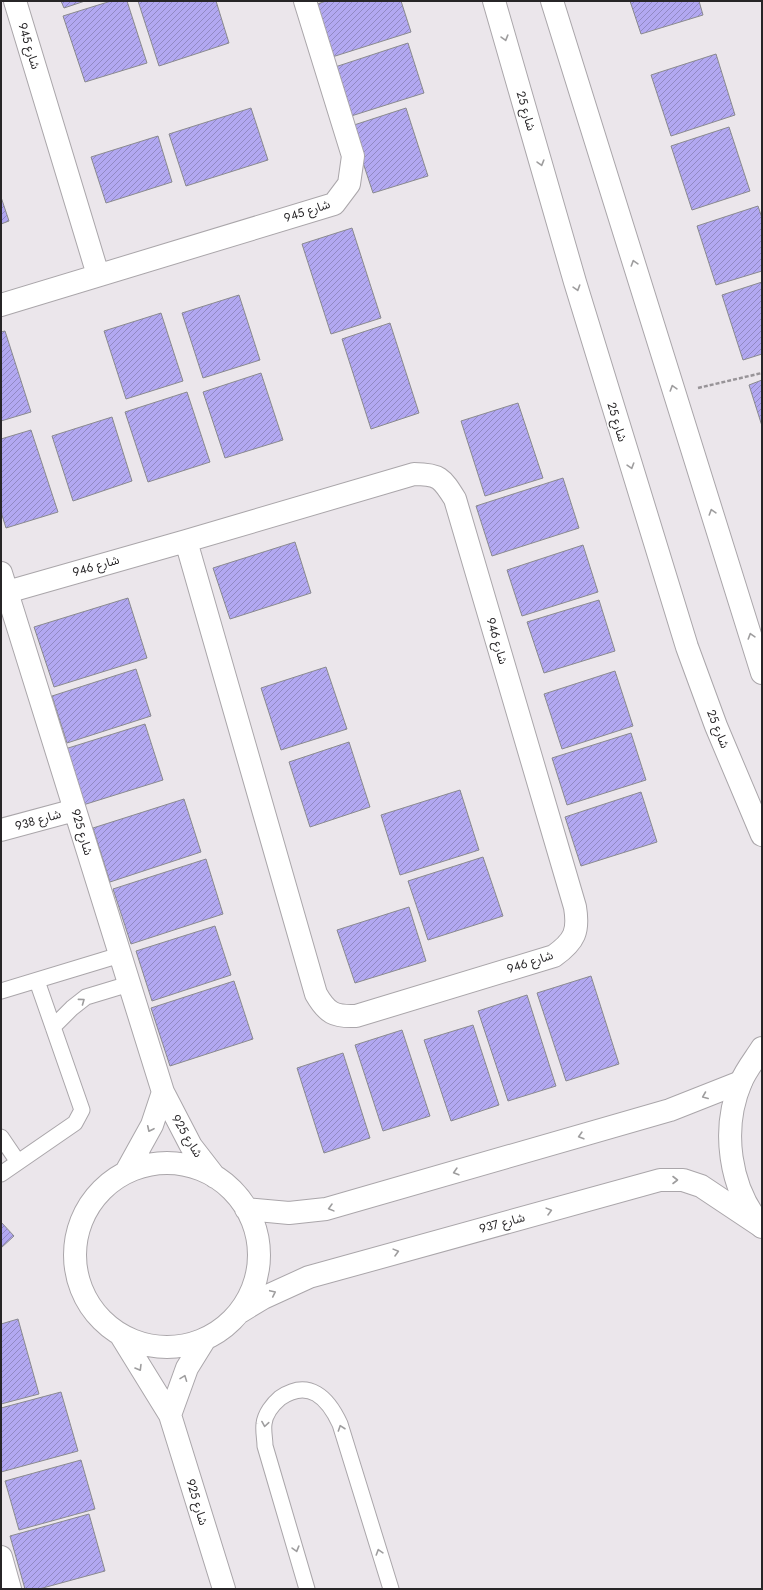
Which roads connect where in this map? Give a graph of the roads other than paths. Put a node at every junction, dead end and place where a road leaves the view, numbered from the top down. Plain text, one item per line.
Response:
1 (15, 1) edge
2 (305, 1) edge
3 (494, 1) edge
4 (552, 1) edge
5 (98, 276) junction
6 (1, 305) edge
7 (186, 541) junction
8 (4, 582) edge
9 (762, 673) edge
10 (75, 810) junction
11 (1, 830) edge
12 (762, 835) edge
13 (120, 955) junction
14 (37, 980) junction
15 (129, 984) junction
16 (1, 991) edge
17 (53, 1027) junction
18 (762, 1048) edge
19 (741, 1082) junction
20 (162, 1092) junction
21 (1, 1137) edge
22 (18, 1162) junction
23 (126, 1172) junction
24 (1, 1174) edge
25 (215, 1177) junction
26 (246, 1209) junction
27 (761, 1227) edge
28 (240, 1313) junction
29 (120, 1334) junction
30 (205, 1339) junction
31 (170, 1415) junction
32 (1, 1557) edge
33 (10, 1589) edge
34 (224, 1589) edge
35 (307, 1589) edge
36 (391, 1589) edge

1 - 5 street, شارع 945
2 - 5 street, شارع 945
3 -> 12 street, شارع 25
9 -> 4 street
5 - 6 street, شارع 945
7 - 7 street, شارع 946
7 - 8 street, شارع 946
8 - 10 street, شارع 925
10 - 11 street, شارع 938
10 - 13 street, شارع 925
13 - 14 lane
13 - 15 street, شارع 925
14 - 16 lane
14 - 17 lane
17 -> 15 lane
15 - 20 street, شارع 925
17 - 22 lane
18 - 19 street
19 -> 26 street
19 - 27 street
20 -> 23 street, شارع 925
20 - 25 street, شارع 925
21 - 22 lane
22 - 24 lane
23 - 25 street
23 - 29 street
25 - 26 street
26 - 28 street
28 -> 27 street, شارع 937
28 - 30 street
29 - 30 street
29 -> 31 street, شارع 925
31 -> 30 street
31 - 34 street, شارع 925
32 - 33 street
36 -> 35 lane

